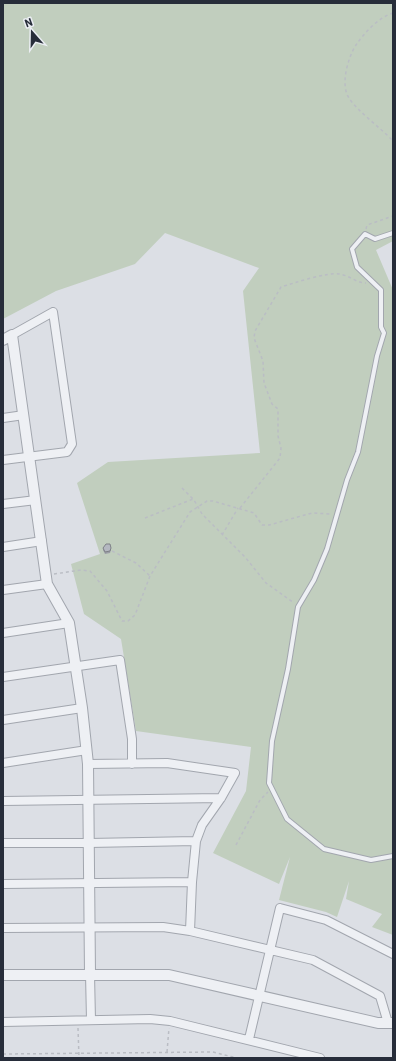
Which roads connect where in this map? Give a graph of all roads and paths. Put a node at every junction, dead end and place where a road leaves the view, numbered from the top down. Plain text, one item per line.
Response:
1 (393, 13) edge
2 (393, 141) edge
3 (393, 216) edge
4 (393, 233) edge
5 (364, 234) junction
6 (376, 284) junction
7 (12, 335) junction
8 (3, 340) edge
9 (24, 415) junction
10 (3, 418) edge
11 (30, 456) junction
12 (3, 460) edge
13 (182, 488) dead end
14 (193, 499) junction
15 (36, 500) junction
16 (3, 504) edge
17 (198, 506) junction
18 (239, 508) junction
19 (337, 515) junction
20 (145, 518) dead end
21 (222, 535) junction
22 (42, 541) junction
23 (3, 547) edge
24 (112, 551) edge
25 (150, 576) junction
26 (47, 580) junction
27 (3, 590) edge
28 (298, 607) junction
29 (69, 623) junction
30 (3, 633) edge
31 (76, 667) junction
32 (3, 677) edge
33 (82, 708) junction
34 (3, 720) edge
35 (87, 750) junction
36 (3, 763) edge
37 (88, 764) junction
38 (132, 764) junction
39 (272, 788) junction
40 (222, 798) junction
41 (89, 800) junction
42 (3, 801) edge
43 (196, 841) junction
44 (3, 843) edge
45 (89, 843) junction
46 (236, 844) dead end
47 (393, 856) edge
48 (192, 882) junction
49 (3, 884) edge
50 (89, 884) junction
51 (90, 927) junction
52 (3, 928) edge
53 (190, 931) junction
54 (270, 951) junction
55 (393, 954) edge
56 (90, 974) junction
57 (3, 976) edge
58 (260, 995) junction
59 (77, 1020) junction
60 (91, 1020) junction
61 (170, 1021) junction
62 (3, 1022) edge
63 (390, 1023) edge
64 (249, 1039) junction
65 (167, 1052) junction
66 (79, 1053) junction
67 (3, 1054) edge
68 (79, 1058) edge
69 (237, 1058) edge
70 (320, 1058) edge

1 - 2 path
3 - 5 path
4 - 5 lane
5 - 6 lane
6 - 18 path
6 - 19 lane
7 - 8 street
7 - 9 street
7 - 11 street
9 - 10 street
9 - 11 street
11 - 12 street
11 - 15 street
13 - 14 path
14 - 17 path
14 - 20 path
15 - 16 street
15 - 22 street
17 - 18 path
17 - 21 path
17 - 25 path
18 - 19 path
18 - 21 path
19 - 28 lane
21 - 28 path
22 - 23 street
22 - 26 street
24 - 25 path
25 - 26 path
26 - 27 street
26 - 29 street
28 - 39 lane
29 - 30 street
29 - 31 street
31 - 32 street
31 - 33 street
31 - 38 street
33 - 34 street
33 - 35 street
35 - 36 street
35 - 37 street
37 - 38 street
37 - 41 street
38 - 40 street
39 - 46 path
39 - 47 lane
40 - 41 street
40 - 43 street
41 - 42 street
41 - 45 street
43 - 45 street
43 - 48 street
44 - 45 street
45 - 50 street
48 - 50 street
48 - 53 street
49 - 50 street
50 - 51 street
51 - 52 street
51 - 53 street
51 - 56 street
53 - 54 street
54 - 55 street
54 - 58 street
54 - 63 street
56 - 57 street
56 - 58 street
56 - 60 street
58 - 63 street
58 - 64 street
59 - 60 street
59 - 62 street
59 - 66 path
60 - 61 street
61 - 64 street
61 - 65 path
64 - 70 street
65 - 66 path
65 - 69 path
66 - 67 path
66 - 68 path

